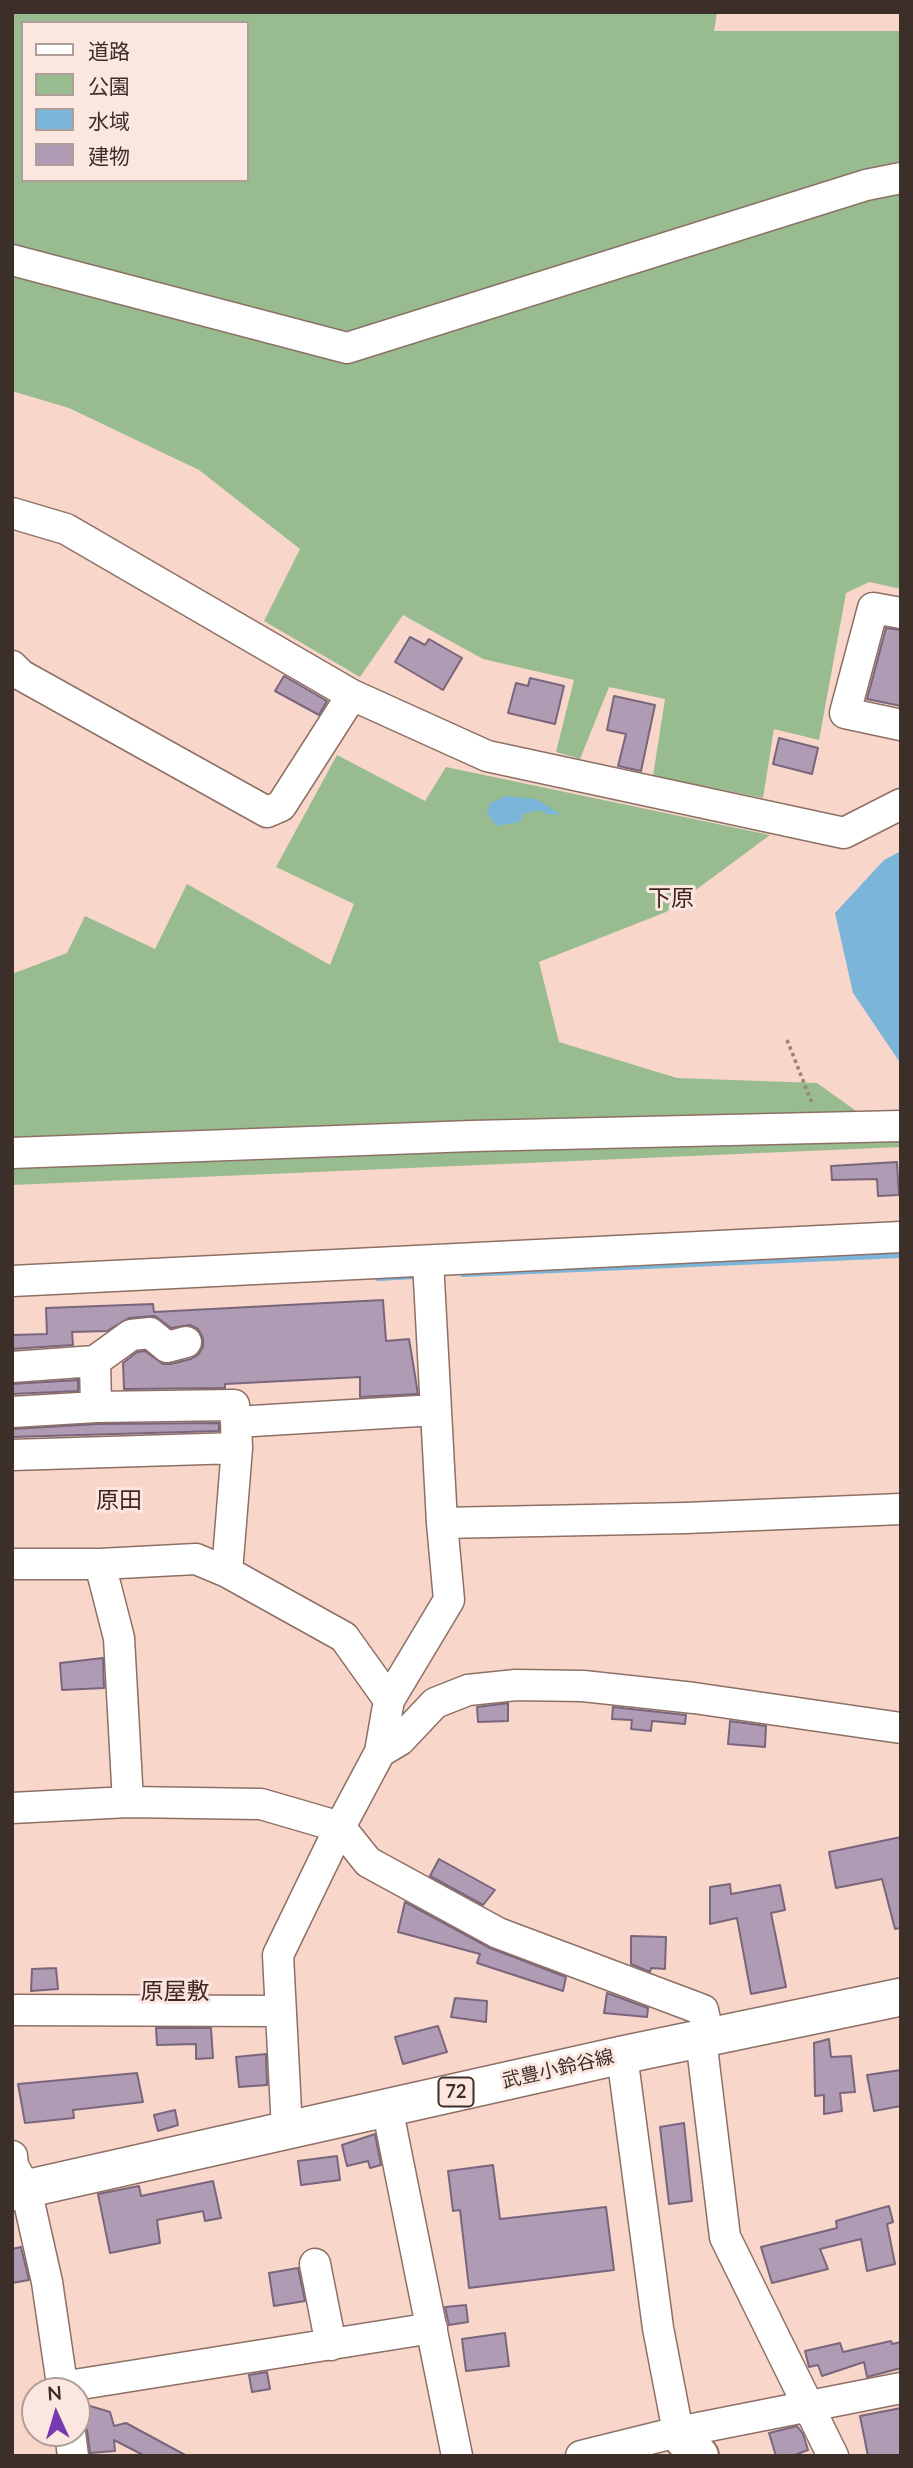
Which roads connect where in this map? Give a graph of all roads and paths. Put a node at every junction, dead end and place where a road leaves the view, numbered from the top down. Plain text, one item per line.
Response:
1 (901, 178) edge
2 (12, 260) edge
3 (12, 513) edge
4 (901, 614) edge
5 (12, 666) edge
6 (352, 695) junction
7 (901, 725) edge
8 (901, 804) edge
9 (787, 1040) dead end
10 (901, 1126) edge
11 (822, 1129) junction
12 (12, 1153) edge
13 (901, 1237) edge
14 (428, 1261) junction
15 (12, 1281) edge
16 (186, 1342) dead end
17 (95, 1361) junction
18 (12, 1367) edge
19 (96, 1408) junction
20 (435, 1410) junction
21 (12, 1412) edge
22 (237, 1435) junction
23 (12, 1455) edge
24 (901, 1509) edge
25 (442, 1523) junction
26 (12, 1564) edge
27 (100, 1564) junction
28 (227, 1572) junction
29 (389, 1700) junction
30 (901, 1728) edge
31 (380, 1752) junction
32 (128, 1802) junction
33 (12, 1808) edge
34 (340, 1827) junction
35 (901, 1997) edge
36 (12, 2010) edge
37 (279, 2011) junction
38 (705, 2038) junction
39 (622, 2055) junction
40 (387, 2107) junction
41 (288, 2130) junction
42 (17, 2179) edge
43 (315, 2264) dead end
44 (432, 2329) junction
45 (331, 2345) junction
46 (61, 2377) edge
47 (91, 2384) edge
48 (901, 2388) edge
49 (808, 2406) junction
50 (687, 2448) edge
51 (612, 2453) edge
52 (457, 2456) edge
53 (581, 2456) edge
54 (833, 2456) edge

1 - 2 street
3 - 6 street
4 - 7 street
5 - 6 street
6 - 8 street
9 - 11 path
10 - 11 street
11 - 12 street
13 - 14 street
14 - 15 street
14 - 20 street
16 - 17 street
17 - 18 street
17 - 19 street
19 - 21 street
19 - 22 street
20 - 22 street
20 - 25 street
22 - 23 street
22 - 28 street
24 - 25 street
25 - 29 street
26 - 27 street
27 - 28 street
27 - 32 street
28 - 29 street
29 - 31 street
30 - 31 street
31 - 34 street
32 - 33 street
32 - 34 street
34 - 37 street
34 - 38 street
35 - 38 main road, 武豊小鈴谷線 / 72
36 - 37 street
37 - 41 street
38 - 39 main road, 武豊小鈴谷線 / 72
38 - 49 street
39 - 40 main road, 武豊小鈴谷線 / 72
39 - 50 street
40 - 41 main road, 武豊小鈴谷線 / 72
40 - 44 street
41 - 42 main road, 武豊小鈴谷線 / 72
42 - 46 street
43 - 45 street
44 - 45 street
44 - 52 street
45 - 47 street
48 - 49 street
49 - 50 street
49 - 54 street
50 - 51 street
51 - 53 street

